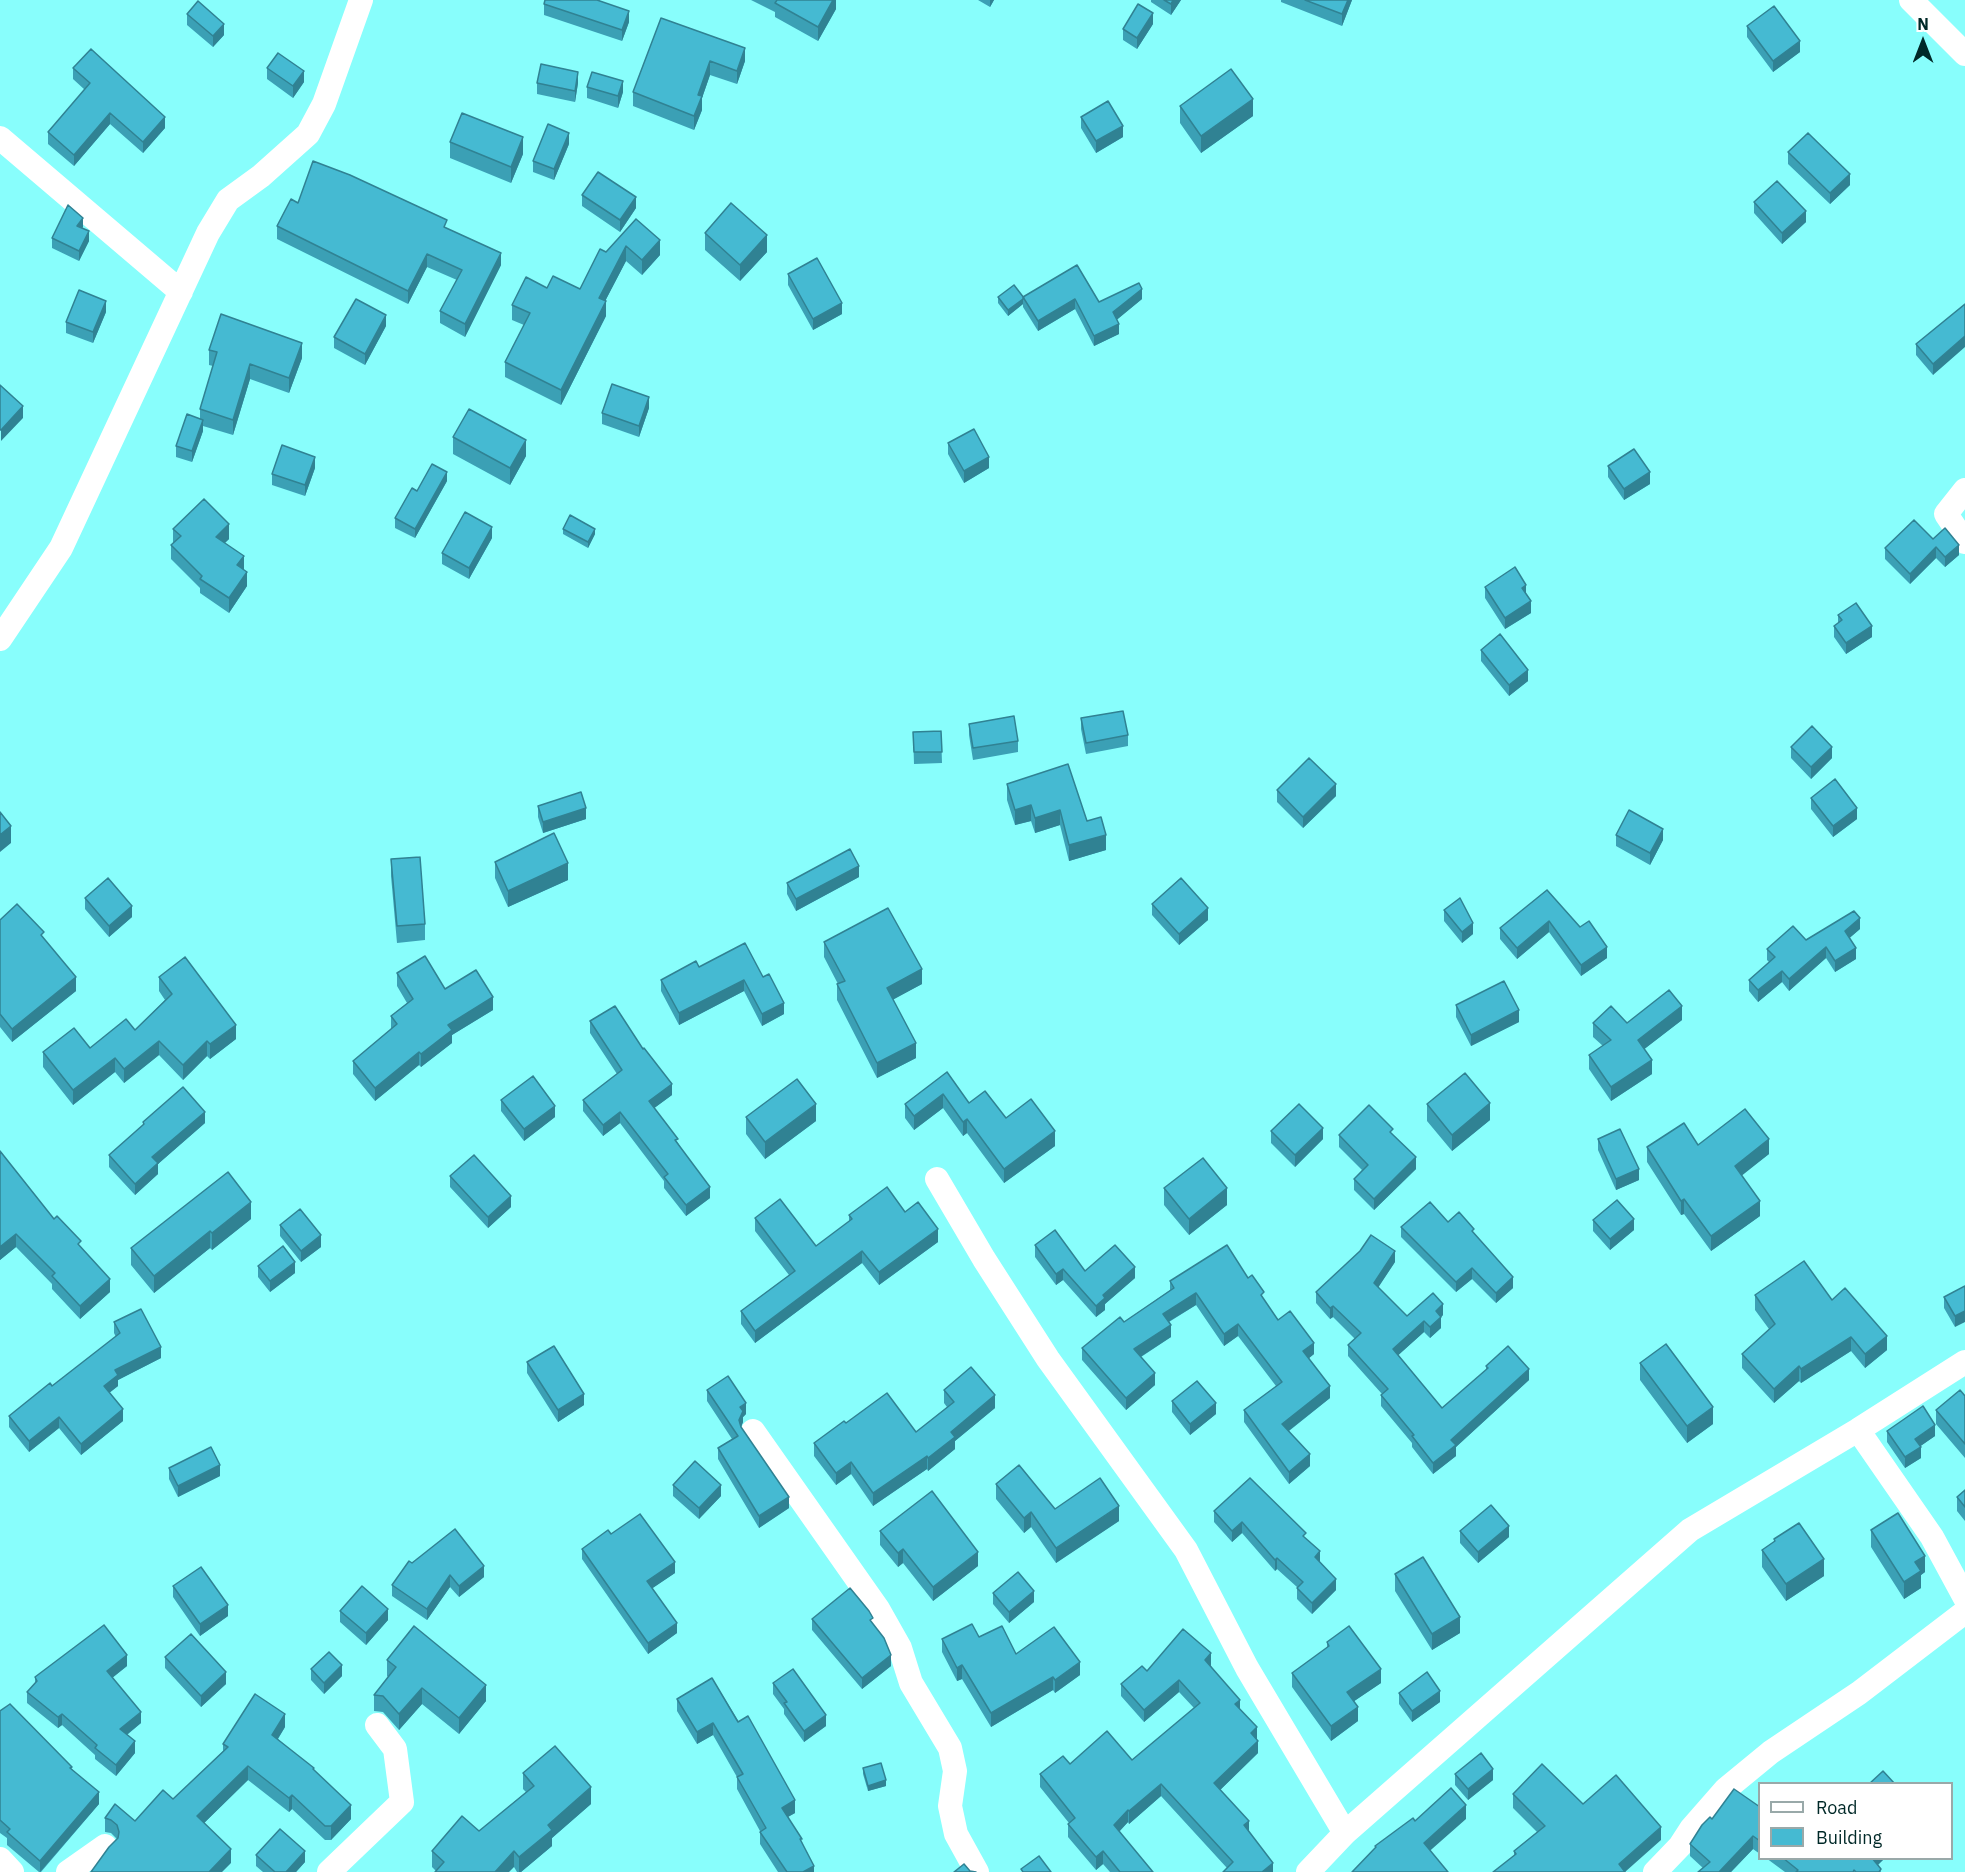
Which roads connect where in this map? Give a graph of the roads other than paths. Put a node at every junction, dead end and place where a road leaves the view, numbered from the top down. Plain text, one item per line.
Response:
1 (361, 0) edge
2 (1911, 0) edge
3 (1965, 54) edge
4 (0, 138) edge
5 (181, 292) junction
6 (1965, 490) edge
7 (1965, 542) edge
8 (0, 639) edge
9 (937, 1179) dead end
10 (1965, 1362) edge
11 (1858, 1430) junction
12 (753, 1431) dead end
13 (1965, 1599) edge
14 (1965, 1612) edge
15 (377, 1725) dead end
16 (1346, 1833) junction
17 (105, 1846) dead end
18 (0, 1859) edge
19 (12, 1872) edge
20 (68, 1872) edge
21 (329, 1872) edge
22 (977, 1872) edge
23 (1308, 1872) edge
24 (1655, 1872) edge

1 - 5 street
2 - 3 street
4 - 5 street
5 - 8 street
6 - 7 street
9 - 16 street
10 - 11 street
11 - 13 street
11 - 16 street
12 - 22 street
14 - 24 street
15 - 21 street
16 - 23 street
17 - 20 street
18 - 19 street

